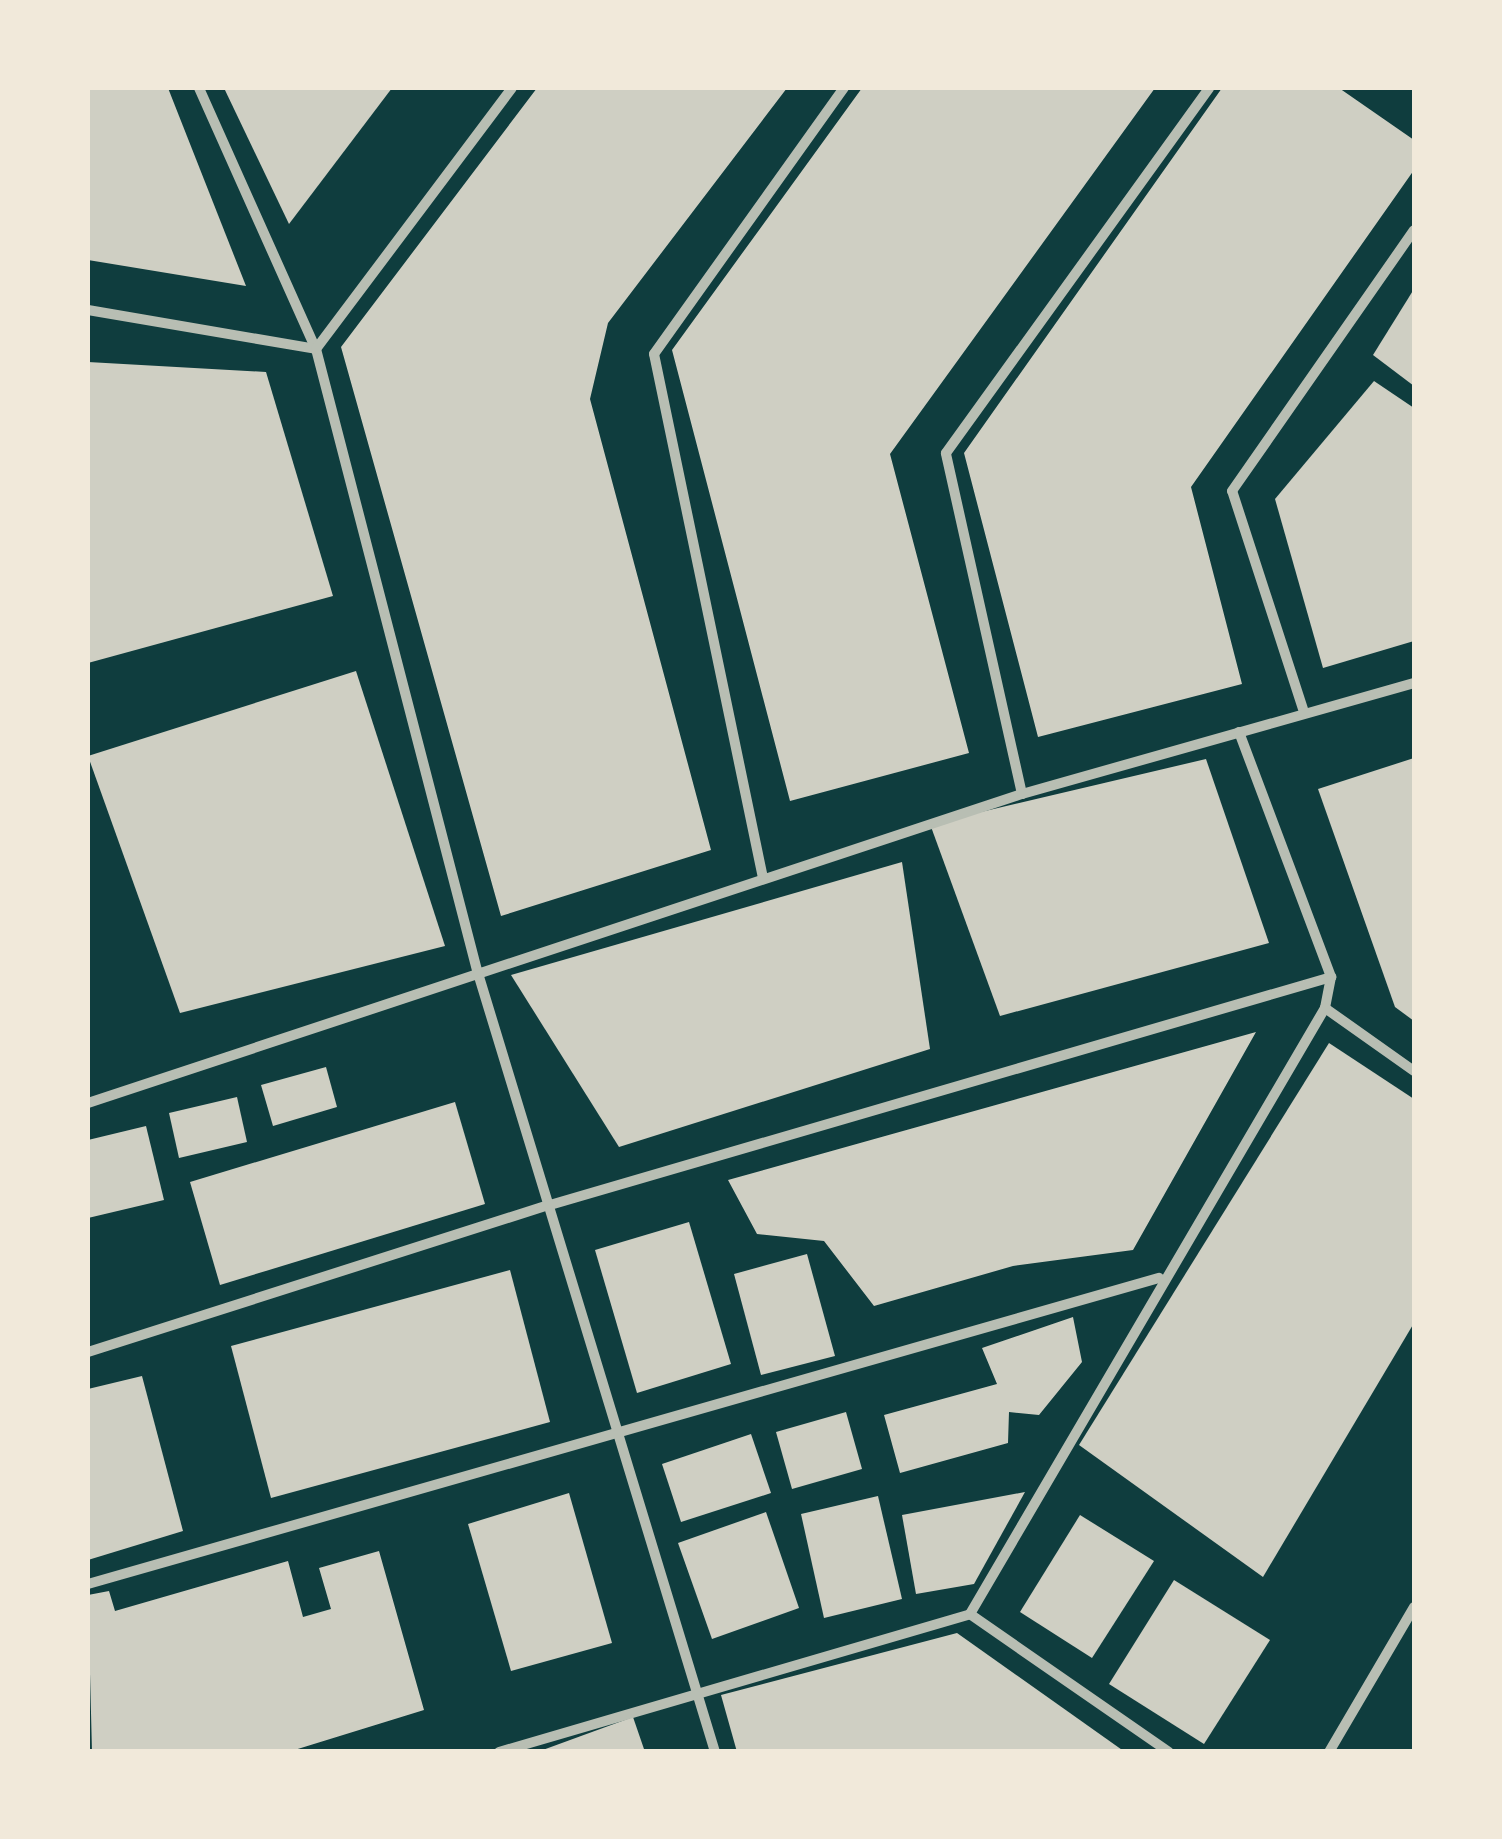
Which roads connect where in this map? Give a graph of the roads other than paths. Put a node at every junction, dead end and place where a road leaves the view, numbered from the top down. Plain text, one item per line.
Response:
1 (199, 88) edge
2 (512, 88) edge
3 (844, 88) edge
4 (1208, 88) edge
5 (1414, 230) edge
6 (88, 310) edge
7 (316, 349) junction
8 (1414, 684) edge
9 (1304, 709) junction
10 (1239, 732) junction
11 (1022, 794) junction
12 (763, 878) junction
13 (477, 970) junction
14 (1332, 977) junction
15 (1325, 1008) junction
16 (1414, 1071) edge
17 (88, 1103) edge
18 (550, 1205) junction
19 (1159, 1278) junction
20 (88, 1352) edge
21 (626, 1436) junction
22 (88, 1584) edge
23 (1414, 1606) edge
24 (970, 1614) junction
25 (698, 1692) junction
26 (499, 1752) edge
27 (715, 1752) edge
28 (1169, 1752) edge
29 (1328, 1752) edge

1 - 7 street
2 - 7 street
3 - 12 street
4 - 11 street
5 - 9 street
6 - 7 street
7 - 13 street
8 - 9 street
9 - 10 street
10 - 11 street
10 - 14 street
11 - 12 street
12 - 13 street
13 - 17 street
13 - 18 street
14 - 15 street
14 - 18 street
15 - 16 street
15 - 19 street
18 - 20 street
18 - 21 street
19 - 21 street
19 - 24 street
21 - 22 street
21 - 25 street
23 - 29 street
24 - 25 street
24 - 28 street
25 - 26 street
25 - 27 street

